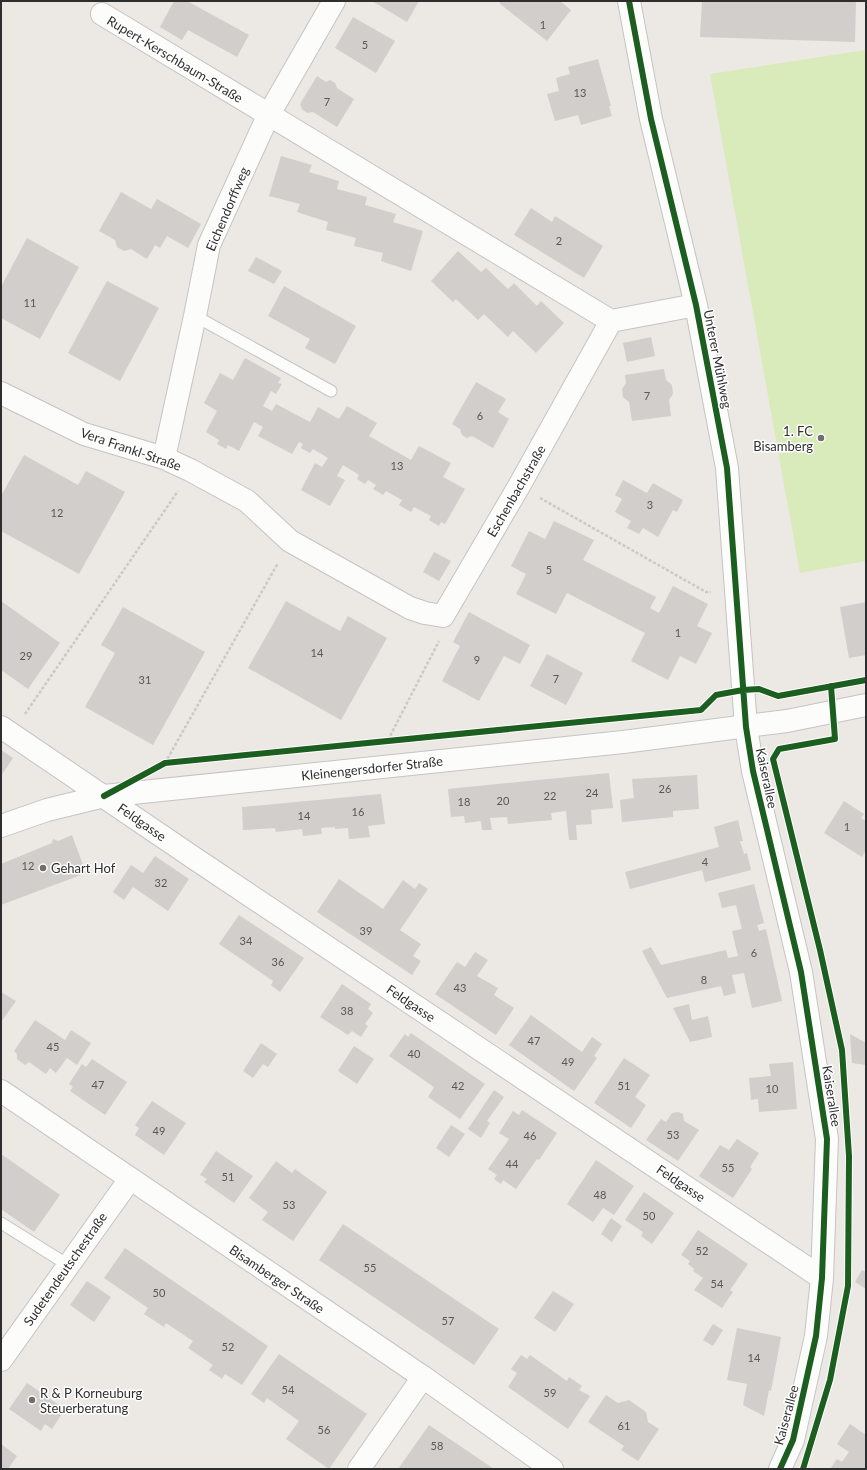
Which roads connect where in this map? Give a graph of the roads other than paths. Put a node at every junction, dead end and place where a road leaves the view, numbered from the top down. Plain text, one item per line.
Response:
1 (334, 1) edge
2 (629, 1) edge
3 (102, 14) dead end
4 (268, 116) junction
5 (696, 305) junction
6 (195, 316) junction
7 (611, 321) junction
8 (331, 391) dead end
9 (1, 393) edge
10 (164, 458) junction
11 (443, 616) joint
12 (866, 705) edge
13 (746, 727) junction
14 (6, 731) edge
15 (104, 796) junction
16 (1, 826) edge
17 (1, 1091) edge
18 (130, 1179) junction
19 (1, 1223) edge
20 (68, 1265) junction
21 (822, 1278) junction
22 (1, 1360) edge
23 (423, 1377) junction
24 (359, 1469) edge
25 (552, 1469) edge
26 (780, 1469) edge

1 - 4 street, Eichendorffweg
2 - 5 street, Unterer Mühlweg
3 - 4 street, Rupert-Kerschbaum-Straße
4 - 6 street, Eichendorffweg
4 - 7 street, Rupert-Kerschbaum-Straße
5 - 7 street
5 - 13 street, Unterer Mühlweg
6 - 8 lane
6 - 10 street, Eichendorffweg
7 - 11 street, Eschenbachstraße
9 - 10 street, Vera Frankl-Straße
10 - 11 street, Vera Frankl-Straße
12 - 13 street, Kleinengersdorfer Straße
13 - 15 street, Kleinengersdorfer Straße
13 - 21 street, Kaiserallee
14 - 15 street, Feldgasse
15 - 16 street, Kleinengersdorfer Straße
15 - 21 street, Feldgasse
17 - 18 street, Bisamberger Straße
18 - 20 street, Sudetendeutschestraße
18 - 23 street, Bisamberger Straße
19 - 20 lane
20 - 22 street, Sudetendeutschestraße
21 - 26 street, Kaiserallee
23 - 24 street
23 - 25 street, Bisamberger Straße

